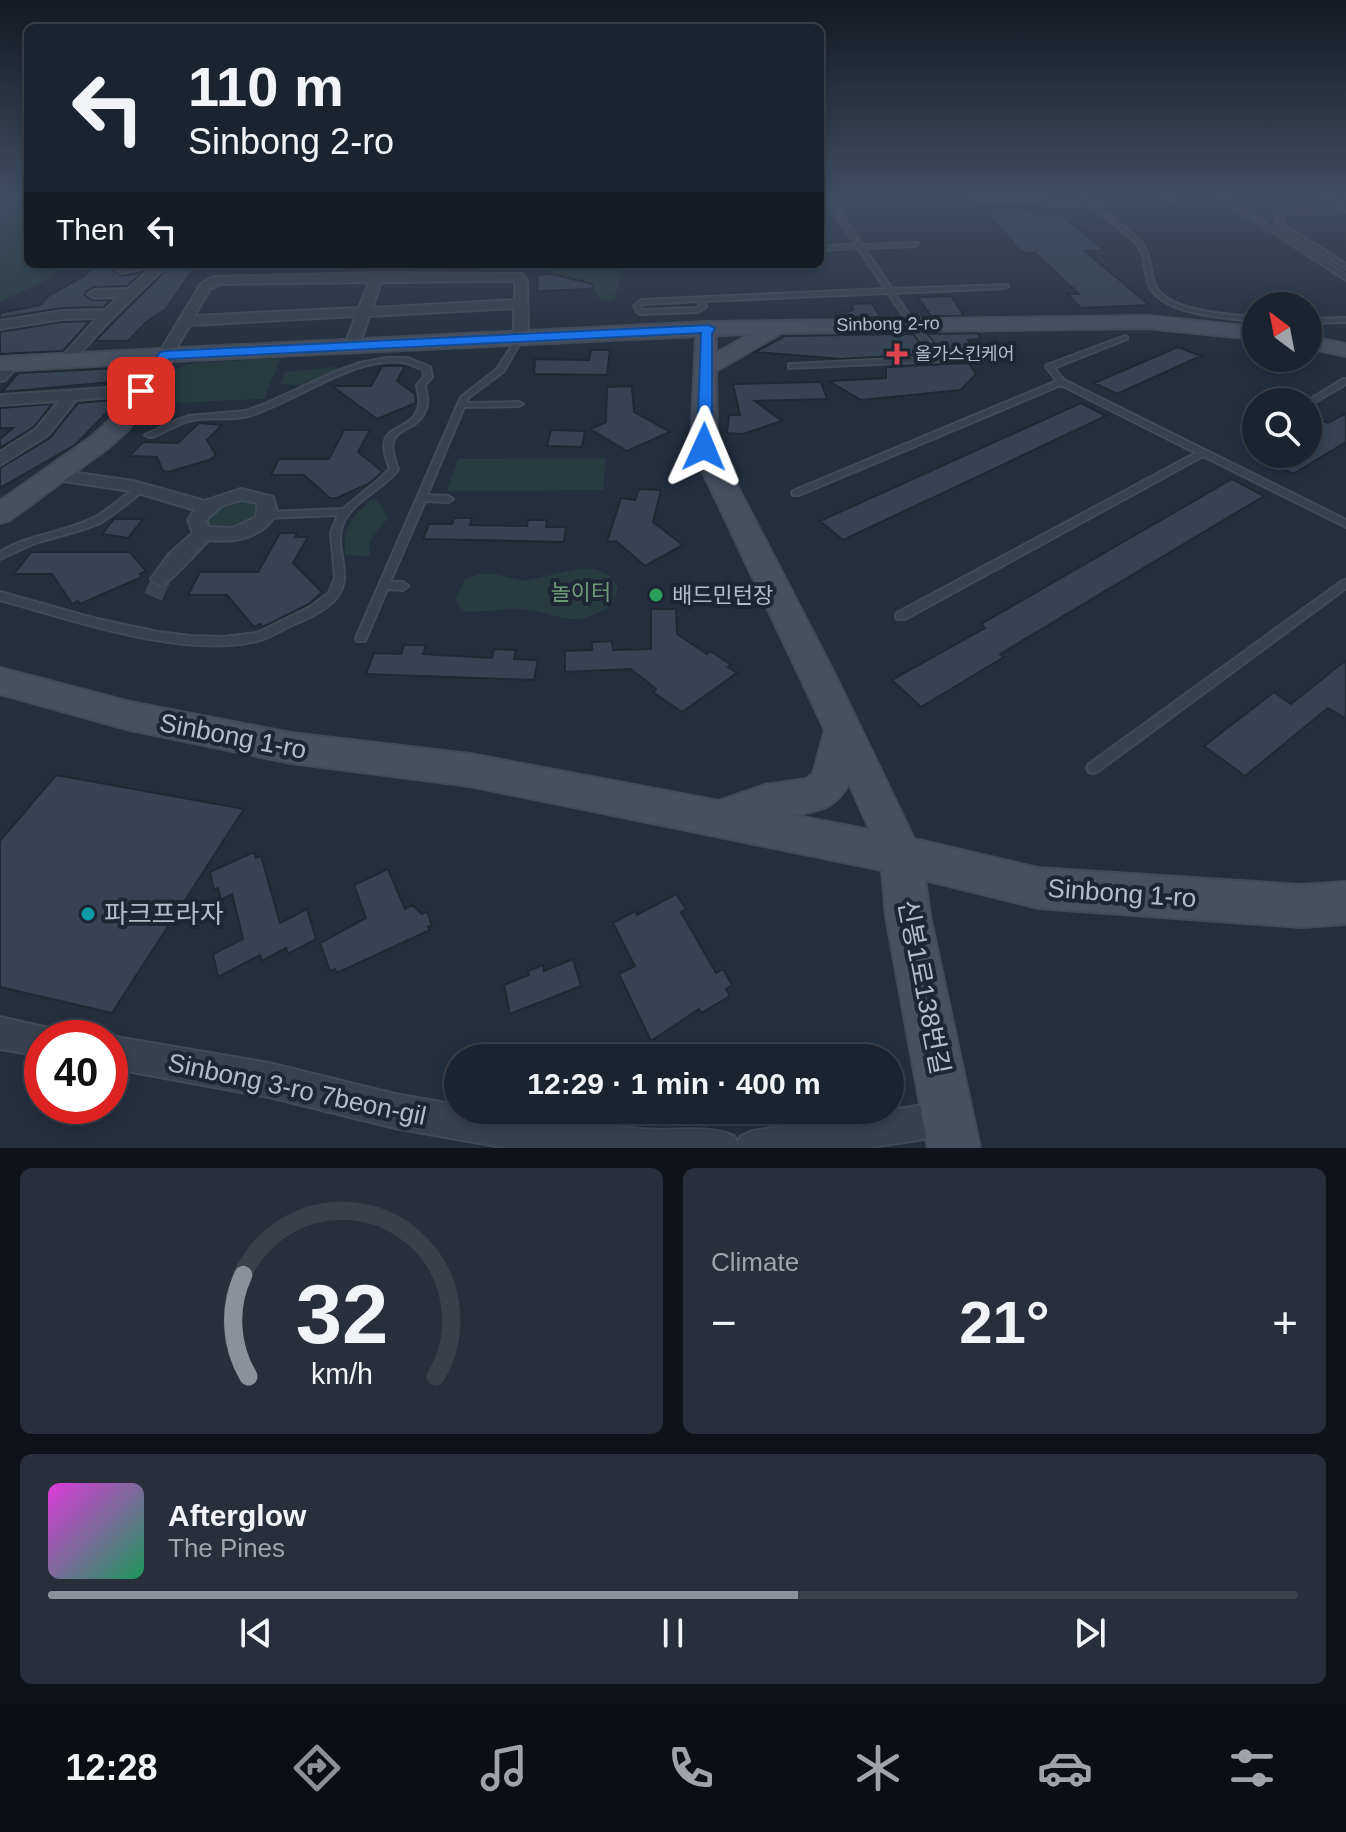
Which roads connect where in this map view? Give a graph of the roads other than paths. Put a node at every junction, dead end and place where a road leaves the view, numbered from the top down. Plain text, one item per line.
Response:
1 (862, 249) edge
2 (1143, 249) edge
3 (1300, 249) edge
4 (1317, 249) edge
5 (1346, 267) edge
6 (128, 268) edge
7 (152, 268) edge
8 (214, 268) edge
9 (122, 269) dead end
10 (377, 277) junction
11 (1346, 278) edge
12 (217, 280) junction
13 (1005, 286) dead end
14 (891, 291) junction
15 (130, 293) junction
16 (94, 294) dead end
17 (702, 299) junction
18 (521, 304) junction
19 (362, 312) junction
20 (108, 314) junction
21 (1242, 317) edge
22 (1346, 320) edge
23 (184, 321) junction
24 (1322, 321) edge
25 (911, 323) junction
26 (0, 325) edge
27 (778, 327) junction
28 (709, 328) junction
29 (1242, 332) edge
30 (521, 336) junction
31 (1125, 338) dead end
32 (352, 345) junction
33 (1322, 345) edge
34 (1346, 350) edge
35 (165, 355) junction
36 (983, 357) dead end
37 (940, 359) junction
38 (65, 361) junction
39 (792, 366) dead end
40 (706, 368) junction
41 (4, 369) edge
42 (1346, 381) edge
43 (1061, 382) junction
44 (141, 391) junction
45 (72, 395) junction
46 (1322, 396) edge
47 (0, 400) edge
48 (519, 404) dead end
49 (461, 405) junction
50 (149, 435) dead end
51 (1202, 453) junction
52 (0, 460) edge
53 (56, 475) junction
54 (141, 488) junction
55 (796, 493) dead end
56 (421, 498) junction
57 (448, 499) dead end
58 (207, 507) junction
59 (346, 512) junction
60 (0, 514) edge
61 (267, 515) junction
62 (1346, 524) edge
63 (205, 533) junction
64 (0, 556) edge
65 (161, 579) tunnel mouth
66 (1346, 583) edge
67 (383, 585) junction
68 (403, 586) dead end
69 (0, 596) edge
70 (901, 616) dead end
71 (361, 638) dead end
72 (0, 681) edge
73 (843, 731) junction
74 (1093, 768) dead end
75 (719, 819) junction
76 (901, 855) junction
77 (1346, 903) edge
78 (0, 1033) edge
79 (24, 1037) edge
80 (128, 1055) edge
81 (952, 1133) edge
82 (722, 1148) edge
83 (753, 1148) edge

1 - 14 lane
2 - 21 lane
3 - 11 lane
4 - 5 lane
6 - 9 street
7 - 15 street
8 - 12 street
10 - 12 street
10 - 18 street
10 - 19 street
12 - 23 street
13 - 14 lane
14 - 17 lane
14 - 25 lane
15 - 16 street
15 - 20 street
17 - 17 lane
18 - 19 street
18 - 30 street
19 - 23 street
19 - 32 street
20 - 26 street
20 - 38 street
22 - 24 lane
23 - 35 street
25 - 27 street, Sinbong 2-ro
25 - 29 street, Sinbong 2-ro
25 - 37 lane
27 - 28 street, Sinbong 2-ro
27 - 40 street
28 - 30 street, Sinbong 2-ro
28 - 40 street, 신봉1로138번길
30 - 32 street, Sinbong 2-ro
30 - 49 lane
31 - 43 lane
32 - 35 street, Sinbong 2-ro
33 - 34 street
35 - 38 street, Sinbong 2-ro
35 - 44 street
36 - 37 lane
37 - 39 lane
38 - 41 street, Sinbong 2-ro
40 - 73 street, 신봉1로138번길
42 - 46 lane
43 - 51 lane
43 - 55 lane
44 - 45 street
44 - 53 street
45 - 47 street
45 - 52 street
48 - 49 lane
49 - 56 lane
50 - 59 lane
51 - 62 lane
51 - 70 lane
53 - 54 street
53 - 60 street
54 - 58 street
54 - 64 lane
56 - 57 lane
56 - 67 lane
58 - 61 street
58 - 63 street
59 - 61 lane
59 - 69 lane
61 - 63 street
63 - 65 street
66 - 74 lane
67 - 68 lane
67 - 71 lane
72 - 75 street, Sinbong 1-ro
73 - 75 street
73 - 76 street, 신봉1로138번길
75 - 76 street, Sinbong 1-ro
76 - 77 street, Sinbong 1-ro
76 - 81 street, 신봉1로138번길
78 - 79 street
80 - 82 street, Sinbong 3-ro 7beon-gil
81 - 83 street

